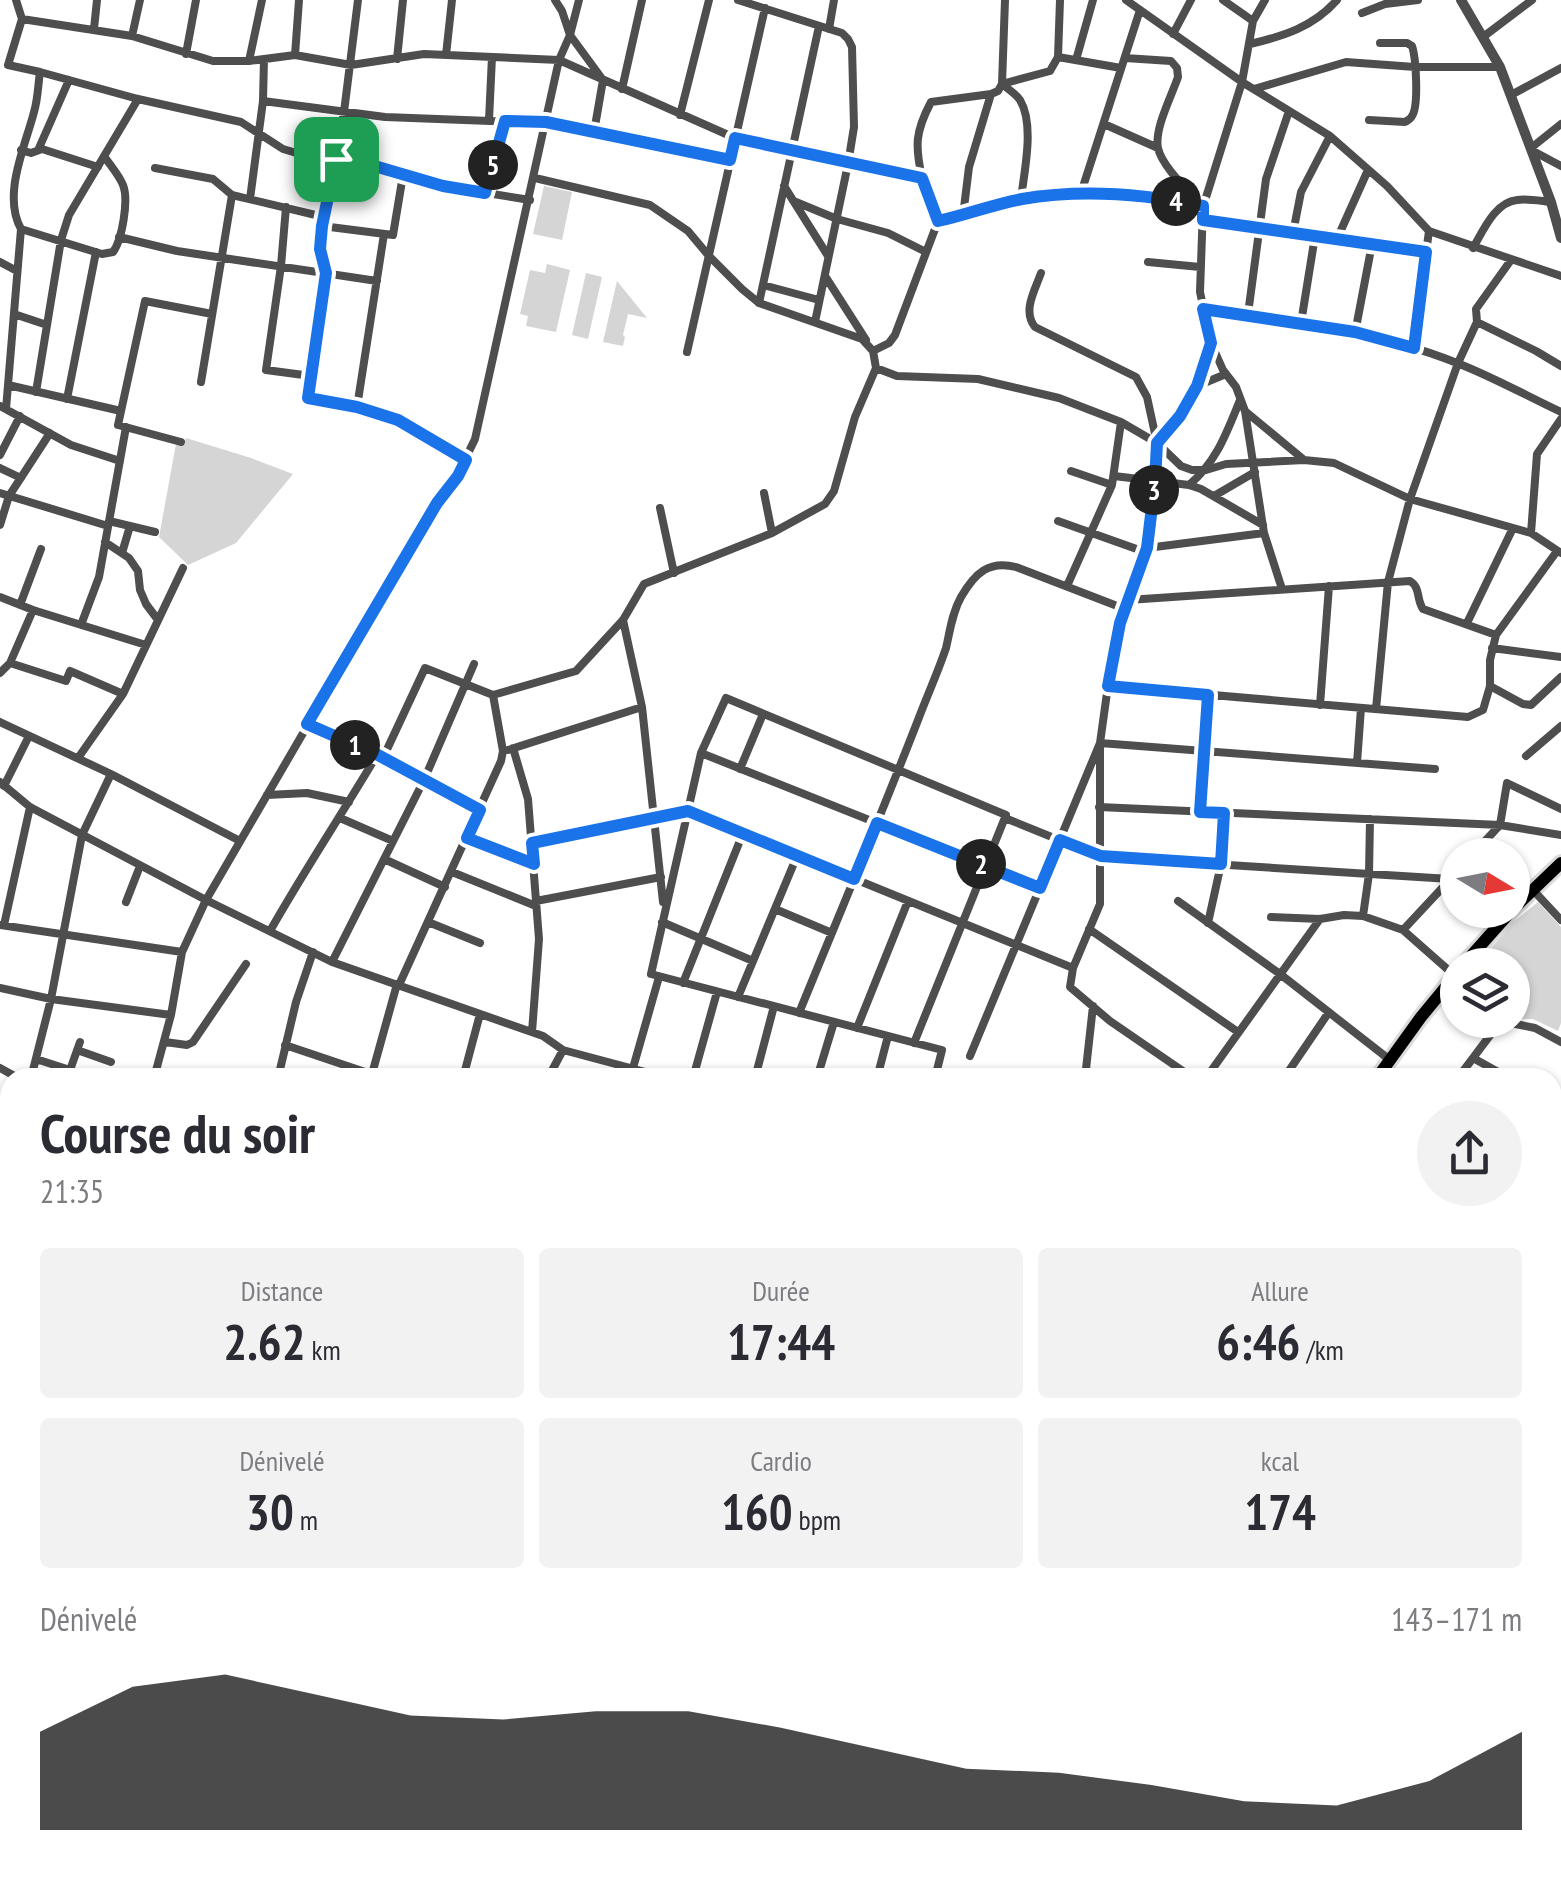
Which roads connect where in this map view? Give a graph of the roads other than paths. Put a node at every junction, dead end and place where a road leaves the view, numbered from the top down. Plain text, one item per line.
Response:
1 (16, 0) edge
2 (97, 0) edge
3 (140, 0) edge
4 (196, 0) edge
5 (262, 0) edge
6 (299, 0) edge
7 (358, 0) edge
8 (404, 0) edge
9 (452, 0) edge
10 (555, 0) edge
11 (579, 0) edge
12 (642, 0) edge
13 (709, 0) edge
14 (739, 0) edge
15 (834, 0) edge
16 (1005, 0) edge
17 (1060, 0) edge
18 (1093, 0) edge
19 (1126, 0) edge
20 (1191, 0) edge
21 (1223, 0) edge
22 (1265, 0) edge
23 (1336, 0) edge
24 (1418, 0) edge
25 (1461, 0) edge
26 (1532, 0) edge
27 (765, 8) junction
28 (1140, 10) junction
29 (1362, 13) dead end
30 (22, 18) junction
31 (1252, 21) junction
32 (819, 26) junction
33 (94, 29) junction
34 (829, 29) junction
35 (1174, 34) junction
36 (570, 35) junction
37 (132, 36) junction
38 (1483, 37) junction
39 (1380, 43) dead end
40 (1250, 44) junction
41 (186, 54) junction
42 (295, 55) junction
43 (446, 56) junction
44 (1058, 57) junction
45 (397, 58) junction
46 (492, 58) junction
47 (1125, 58) junction
48 (264, 59) junction
49 (559, 60) junction
50 (1076, 60) junction
51 (249, 62) junction
52 (4, 65) edge
53 (352, 65) junction
54 (1416, 67) junction
55 (1500, 67) junction
56 (1122, 68) junction
57 (1561, 68) edge
58 (40, 72) junction
59 (69, 80) junction
60 (602, 80) junction
61 (1242, 82) junction
62 (1002, 84) junction
63 (622, 89) junction
64 (1253, 89) junction
65 (991, 94) junction
66 (1512, 94) junction
67 (138, 100) junction
68 (263, 101) junction
69 (1288, 111) junction
70 (344, 112) junction
71 (680, 115) junction
72 (490, 120) junction
73 (1369, 120) dead end
74 (505, 121) junction
75 (546, 122) junction
76 (1104, 124) junction
77 (1561, 124) edge
78 (594, 132) junction
79 (258, 134) junction
80 (1330, 136) junction
81 (735, 138) junction
82 (39, 148) junction
83 (1158, 148) junction
84 (21, 150) junction
85 (1532, 150) junction
86 (792, 152) junction
87 (104, 156) junction
88 (336, 159) junction
89 (730, 160) junction
90 (848, 164) junction
91 (1561, 166) edge
92 (98, 167) junction
93 (155, 168) dead end
94 (1368, 170) junction
95 (402, 175) junction
96 (534, 178) junction
97 (922, 178) junction
98 (784, 186) junction
99 (0, 191) edge
100 (485, 193) junction
101 (1081, 193) junction
102 (15, 195) junction
103 (232, 195) junction
104 (250, 199) junction
105 (1021, 199) junction
106 (530, 200) junction
107 (796, 202) junction
108 (1551, 202) junction
109 (1203, 206) junction
110 (286, 207) junction
111 (962, 216) junction
112 (837, 220) junction
113 (1203, 220) junction
114 (938, 221) junction
115 (323, 222) junction
116 (1260, 228) junction
117 (21, 229) junction
118 (1429, 231) junction
119 (1293, 233) junction
120 (384, 234) junction
121 (1561, 235) edge
122 (1315, 236) junction
123 (119, 237) junction
124 (1337, 239) junction
125 (60, 240) junction
126 (1372, 244) junction
127 (1473, 248) junction
128 (96, 252) junction
129 (926, 252) junction
130 (1426, 252) junction
131 (708, 256) junction
132 (828, 256) junction
133 (222, 258) junction
134 (1511, 260) junction
135 (0, 262) edge
136 (1148, 262) dead end
137 (281, 266) junction
138 (1200, 267) junction
139 (17, 271) junction
140 (1041, 272) dead end
141 (326, 273) junction
142 (825, 275) junction
143 (1561, 276) edge
144 (377, 281) junction
145 (763, 285) junction
146 (820, 300) junction
147 (759, 303) junction
148 (1203, 309) junction
149 (14, 314) junction
150 (212, 314) junction
151 (1248, 314) junction
152 (815, 322) junction
153 (1477, 322) junction
154 (1301, 323) junction
155 (47, 324) junction
156 (0, 328) edge
157 (12, 331) junction
158 (1355, 332) junction
159 (1211, 343) junction
160 (871, 347) junction
161 (1414, 348) junction
162 (687, 352) dead end
163 (1458, 363) junction
164 (1561, 366) edge
165 (876, 368) junction
166 (1226, 374) junction
167 (311, 376) junction
168 (201, 382) dead end
169 (8, 385) junction
170 (1197, 386) junction
171 (36, 392) junction
172 (1240, 398) junction
173 (68, 399) junction
174 (357, 407) junction
175 (3, 408) edge
176 (120, 412) junction
177 (1245, 412) junction
178 (20, 416) junction
179 (1561, 416) edge
180 (1121, 422) junction
181 (126, 427) junction
182 (50, 433) junction
183 (181, 442) dead end
184 (1157, 443) junction
185 (0, 455) edge
186 (466, 460) junction
187 (1304, 460) junction
188 (120, 461) junction
189 (0, 468) edge
190 (1254, 468) junction
191 (1206, 470) junction
192 (1071, 471) dead end
193 (21, 478) junction
194 (1113, 480) junction
195 (1155, 482) junction
196 (1189, 485) junction
197 (5, 494) edge
198 (764, 494) dead end
199 (1214, 496) junction
200 (1410, 498) junction
201 (660, 508) dead end
202 (1058, 522) dead end
203 (109, 524) junction
204 (0, 525) edge
205 (130, 526) junction
206 (1512, 528) junction
207 (1263, 529) junction
208 (154, 532) dead end
209 (772, 533) junction
210 (1092, 533) junction
211 (1531, 533) junction
212 (105, 542) junction
213 (41, 548) dead end
214 (1146, 550) junction
215 (1559, 552) edge
216 (122, 554) junction
217 (183, 568) dead end
218 (674, 573) junction
219 (1388, 582) junction
220 (1067, 586) junction
221 (1329, 586) junction
222 (1282, 589) junction
223 (0, 597) edge
224 (1127, 604) junction
225 (20, 605) junction
226 (32, 610) junction
227 (158, 620) junction
228 (623, 620) junction
229 (1467, 623) junction
230 (81, 624) junction
231 (1496, 635) junction
232 (146, 645) junction
233 (1492, 648) junction
234 (1561, 657) edge
235 (10, 662) junction
236 (474, 664) dead end
237 (0, 673) edge
238 (1561, 677) edge
239 (466, 684) junction
240 (1108, 686) junction
241 (1490, 686) junction
242 (123, 694) junction
243 (494, 695) junction
244 (1208, 695) junction
245 (1320, 705) junction
246 (642, 708) junction
247 (1361, 708) junction
248 (1376, 709) junction
249 (764, 714) junction
250 (0, 722) edge
251 (307, 724) junction
252 (1561, 726) edge
253 (29, 736) junction
254 (1100, 743) junction
255 (508, 750) junction
256 (1204, 751) junction
257 (701, 753) junction
258 (1526, 756) dead end
259 (380, 757) junction
260 (78, 758) junction
261 (1357, 763) junction
262 (1435, 768) dead end
263 (740, 769) junction
264 (898, 770) junction
265 (111, 774) junction
266 (424, 780) junction
267 (2, 784) edge
268 (267, 795) junction
269 (349, 802) junction
270 (30, 807) junction
271 (1099, 807) junction
272 (480, 810) junction
273 (1561, 810) edge
274 (688, 811) junction
275 (1200, 812) junction
276 (1224, 813) junction
277 (340, 818) junction
278 (654, 818) junction
279 (1005, 818) junction
280 (1370, 819) junction
281 (877, 823) junction
282 (1500, 825) junction
283 (743, 834) junction
284 (82, 835) junction
285 (1561, 835) edge
286 (467, 838) junction
287 (1488, 838) edge
288 (1060, 840) junction
289 (393, 841) junction
290 (240, 842) junction
291 (532, 843) junction
292 (797, 856) junction
293 (1101, 856) junction
294 (384, 859) junction
295 (1561, 863) edge
296 (534, 864) junction
297 (1221, 864) junction
298 (140, 866) junction
299 (985, 866) junction
300 (452, 872) junction
301 (1368, 874) junction
302 (661, 877) junction
303 (1440, 878) edge
304 (854, 879) junction
305 (445, 887) junction
306 (1040, 888) junction
307 (1440, 890) edge
308 (1533, 890) junction
309 (1530, 893) edge
310 (206, 900) junction
311 (908, 901) junction
312 (1178, 901) dead end
313 (126, 902) dead end
314 (536, 904) junction
315 (775, 909) junction
316 (1363, 916) junction
317 (1271, 917) dead end
318 (663, 918) junction
319 (1320, 918) junction
320 (1561, 920) edge
321 (428, 922) junction
322 (1208, 922) junction
323 (962, 923) junction
324 (2, 925) edge
325 (1495, 928) edge
326 (270, 930) junction
327 (1089, 930) junction
328 (1403, 930) junction
329 (832, 933) junction
330 (63, 934) junction
331 (701, 938) junction
332 (480, 942) dead end
333 (1016, 945) junction
334 (1478, 948) edge
335 (182, 952) junction
336 (313, 952) junction
337 (1440, 958) edge
338 (754, 961) junction
339 (332, 962) junction
340 (246, 964) dead end
341 (1073, 968) junction
342 (1280, 974) junction
343 (659, 977) junction
344 (683, 983) junction
345 (398, 985) junction
346 (0, 988) edge
347 (717, 992) junction
348 (1440, 993) edge
349 (738, 997) junction
350 (52, 999) junction
351 (774, 1006) junction
352 (1092, 1006) junction
353 (1329, 1012) junction
354 (799, 1013) junction
355 (480, 1014) junction
356 (171, 1016) junction
357 (834, 1022) junction
358 (1530, 1027) edge
359 (857, 1028) junction
360 (532, 1032) junction
361 (1238, 1032) junction
362 (888, 1036) junction
363 (1487, 1038) edge
364 (164, 1042) junction
365 (914, 1042) junction
366 (1561, 1042) edge
367 (284, 1044) junction
368 (563, 1050) junction
369 (970, 1056) dead end
370 (1473, 1058) junction
371 (36, 1059) junction
372 (1390, 1060) junction
373 (111, 1062) dead end
374 (34, 1068) edge
375 (64, 1068) edge
376 (71, 1068) edge
377 (157, 1068) edge
378 (280, 1068) edge
379 (355, 1068) edge
380 (381, 1068) edge
381 (465, 1068) edge
382 (553, 1068) edge
383 (632, 1068) joint
384 (695, 1068) edge
385 (758, 1068) edge
386 (820, 1068) edge
387 (879, 1068) edge
388 (938, 1068) edge
389 (1085, 1068) edge
390 (1178, 1068) edge
391 (1213, 1068) edge
392 (1291, 1068) edge
393 (1385, 1068) edge
394 (1466, 1068) edge
395 (1491, 1068) edge

1 - 30 street
2 - 33 street
3 - 37 street
4 - 41 street
5 - 51 street
6 - 42 street
7 - 53 street
8 - 45 street
9 - 43 street
10 - 36 street
11 - 36 street
12 - 63 street
13 - 71 street
14 - 27 street
15 - 34 street
16 - 62 street
17 - 44 street
18 - 50 street
19 - 28 street
20 - 35 street
21 - 31 street
22 - 31 street
23 - 40 street
24 - 29 street
25 - 38 street
26 - 38 street
27 - 32 street
27 - 81 street
28 - 35 street
28 - 47 street
30 - 33 street
30 - 52 street
31 - 40 street
32 - 34 street
32 - 86 street
33 - 37 street
34 - 90 street
35 - 61 street
36 - 49 street
36 - 60 street
37 - 41 street
38 - 55 street
39 - 54 street
40 - 61 street
41 - 51 street
42 - 48 street
42 - 53 street
43 - 45 street
43 - 46 street
44 - 50 street
44 - 62 street
45 - 53 street
46 - 49 street
46 - 72 street
47 - 56 street
47 - 83 street
48 - 51 street
48 - 68 street
49 - 60 street
49 - 75 street
50 - 56 street
52 - 58 street
53 - 70 street
54 - 55 street
54 - 64 street
54 - 73 street
55 - 66 street
56 - 76 street
57 - 66 street
58 - 59 street
58 - 84 street
59 - 67 street
59 - 82 street
60 - 63 street
60 - 78 street
61 - 64 street
61 - 109 street
62 - 65 street
62 - 105 street
63 - 71 street
64 - 69 street
65 - 97 street
65 - 111 street
66 - 85 street
67 - 79 street
67 - 87 street
68 - 70 street
68 - 79 street
69 - 80 street
69 - 116 street
70 - 72 street
70 - 88 street
71 - 81 street
72 - 74 street
74 - 75 street
74 - 100 street
75 - 78 street
75 - 96 street
76 - 83 street
76 - 101 street
77 - 85 street
78 - 89 street
79 - 88 street
79 - 104 street
80 - 94 street
80 - 119 street
81 - 86 street
81 - 89 street
82 - 84 street
82 - 92 street
83 - 109 street
84 - 102 street
85 - 91 street
85 - 108 street
86 - 90 street
86 - 98 street
87 - 92 street
87 - 123 street
88 - 95 street
88 - 115 street
89 - 131 street
90 - 97 street
90 - 112 street
92 - 125 street
93 - 103 street
94 - 118 street
94 - 124 street
95 - 100 street
95 - 120 street
96 - 106 street
96 - 131 street
97 - 114 street
98 - 107 street
98 - 145 street
99 - 102 street
100 - 106 street
101 - 105 street
101 - 109 street
102 - 117 street
103 - 104 street
103 - 133 street
104 - 110 street
105 - 111 street
106 - 186 street
107 - 112 street
107 - 132 street
108 - 121 street
108 - 127 street
109 - 113 street
110 - 115 street
110 - 137 street
111 - 114 street
112 - 129 street
112 - 132 street
113 - 116 street
113 - 138 street
114 - 129 street
115 - 120 street
115 - 141 street
116 - 119 street
116 - 151 street
117 - 125 street
117 - 139 street
118 - 127 street
118 - 130 street
119 - 122 street
120 - 144 street
122 - 124 street
122 - 154 street
123 - 128 street
123 - 133 street
124 - 126 street
125 - 128 street
125 - 155 street
126 - 130 street
126 - 158 street
127 - 134 street
128 - 173 street
129 - 160 street
130 - 161 street
131 - 147 street
131 - 162 street
132 - 142 street
133 - 137 street
133 - 150 street
134 - 143 street
134 - 153 street
135 - 139 street
136 - 138 street
137 - 141 street
137 - 167 street
138 - 148 street
139 - 149 street
140 - 184 street
141 - 144 street
141 - 167 street
142 - 146 street
142 - 160 street
144 - 174 street
145 - 146 street
145 - 147 street
146 - 152 street
147 - 152 street
148 - 151 street
148 - 159 street
149 - 155 street
149 - 157 street
150 - 168 street
150 - 176 street
151 - 154 street
152 - 160 street
153 - 163 street
153 - 164 street
154 - 158 street
155 - 171 street
156 - 157 street
157 - 169 street
158 - 161 street
159 - 166 street
159 - 170 street
160 - 165 street
161 - 163 street
163 - 179 street
163 - 200 street
165 - 180 street
165 - 209 street
166 - 170 street
166 - 172 street
167 - 174 street
169 - 171 street
169 - 175 street
170 - 184 street
171 - 173 street
172 - 177 street
172 - 191 street
173 - 176 street
174 - 186 street
175 - 178 street
176 - 181 street
177 - 187 street
177 - 190 street
178 - 182 street
178 - 185 street
179 - 211 street
180 - 184 street
180 - 194 street
181 - 183 street
181 - 188 street
182 - 188 street
182 - 193 street
184 - 191 street
184 - 195 street
186 - 251 street
187 - 190 street
187 - 200 street
188 - 203 street
189 - 193 street
190 - 191 street
190 - 199 street
190 - 207 street
191 - 196 street
192 - 194 street
193 - 197 street
194 - 195 street
194 - 210 street
195 - 196 street
195 - 214 street
196 - 199 street
197 - 203 street
197 - 204 street
198 - 209 street
199 - 207 street
200 - 206 street
200 - 219 street
201 - 218 street
202 - 210 street
203 - 205 street
203 - 212 street
205 - 208 street
205 - 216 street
206 - 211 street
206 - 229 street
207 - 214 street
207 - 222 street
209 - 218 street
210 - 214 street
210 - 220 street
211 - 215 street
212 - 216 street
212 - 230 street
213 - 225 street
214 - 224 street
215 - 231 street
216 - 227 street
217 - 227 street
218 - 228 street
219 - 221 street
219 - 229 street
219 - 248 street
220 - 224 street
220 - 264 street
221 - 222 street
221 - 245 street
222 - 224 street
223 - 225 street
224 - 240 street
225 - 226 street
226 - 230 street
226 - 235 street
227 - 232 street
228 - 243 street
228 - 246 street
229 - 231 street
230 - 232 street
231 - 233 street
232 - 242 street
233 - 234 street
233 - 241 street
235 - 237 street
235 - 242 street
236 - 239 street
238 - 241 street
239 - 243 street
239 - 259 street
239 - 266 street
240 - 244 street
240 - 254 street
241 - 248 street
242 - 260 street
243 - 255 street
244 - 245 street
244 - 256 street
245 - 247 street
246 - 255 street
246 - 278 street
247 - 248 street
247 - 261 street
249 - 257 street
249 - 263 street
249 - 264 street
250 - 253 street
251 - 259 street
251 - 268 street
252 - 258 street
253 - 260 street
253 - 267 street
254 - 256 street
254 - 271 street
254 - 288 street
255 - 272 street
255 - 291 street
256 - 261 street
256 - 275 street
257 - 263 street
257 - 274 street
259 - 266 street
259 - 269 street
260 - 265 street
261 - 262 street
263 - 281 street
264 - 279 street
264 - 281 street
265 - 284 street
265 - 290 street
266 - 272 street
266 - 289 street
267 - 270 street
268 - 269 street
268 - 290 street
269 - 277 street
270 - 284 street
270 - 324 street
271 - 275 street
271 - 293 street
272 - 286 street
273 - 282 street
274 - 278 street
274 - 283 street
274 - 318 street
275 - 276 street
276 - 280 street
276 - 297 street
277 - 289 street
277 - 326 street
278 - 291 street
278 - 302 street
279 - 288 street
279 - 299 street
280 - 282 street
280 - 301 street
281 - 299 street
281 - 304 street
282 - 285 street
282 - 287 street
283 - 292 street
283 - 331 street
284 - 298 street
284 - 330 street
286 - 296 street
286 - 300 street
288 - 293 street
288 - 306 street
289 - 294 street
290 - 310 street
291 - 296 street
292 - 304 street
292 - 315 street
293 - 297 street
293 - 327 street
294 - 305 street
294 - 339 street
295 - 308 main road
296 - 314 street
297 - 301 street
297 - 322 street
298 - 310 street
298 - 313 street
299 - 306 street
299 - 323 street
300 - 305 street
300 - 314 street
301 - 303 street
301 - 316 street
302 - 314 street
302 - 318 street
304 - 311 street
304 - 329 street
305 - 321 street
306 - 333 street
307 - 328 street
308 - 309 main road
308 - 320 street
310 - 326 street
310 - 335 street
311 - 323 street
311 - 359 street
312 - 322 street
314 - 360 street
315 - 329 street
315 - 338 street
316 - 319 street
316 - 328 street
317 - 319 street
318 - 331 street
318 - 343 street
319 - 342 street
321 - 332 street
321 - 345 street
322 - 342 street
323 - 333 street
323 - 365 street
324 - 330 street
325 - 334 main road
326 - 336 street
327 - 341 street
327 - 361 street
328 - 337 street
329 - 354 street
330 - 335 street
330 - 350 street
331 - 338 street
331 - 344 street
333 - 341 street
333 - 369 street
335 - 356 street
336 - 339 street
336 - 367 street
338 - 349 street
339 - 345 street
340 - 364 street
341 - 352 street
342 - 353 street
342 - 361 street
343 - 344 street
343 - 383 street
344 - 347 street
345 - 355 street
345 - 380 street
346 - 350 street
347 - 349 street
347 - 384 street
348 - 372 main road
349 - 351 street
350 - 356 street
350 - 371 street
351 - 354 street
351 - 385 street
352 - 389 street
352 - 390 street
353 - 372 street
353 - 392 street
354 - 357 street
355 - 360 street
355 - 381 street
356 - 364 street
357 - 359 street
357 - 386 street
358 - 366 street
359 - 362 street
360 - 368 street
361 - 391 street
362 - 365 street
362 - 387 street
363 - 370 street
364 - 377 street
365 - 388 street
367 - 378 street
367 - 379 street
368 - 382 street
368 - 383 street
370 - 394 street
370 - 395 street
371 - 374 street
371 - 375 street
372 - 393 main road
373 - 376 street

